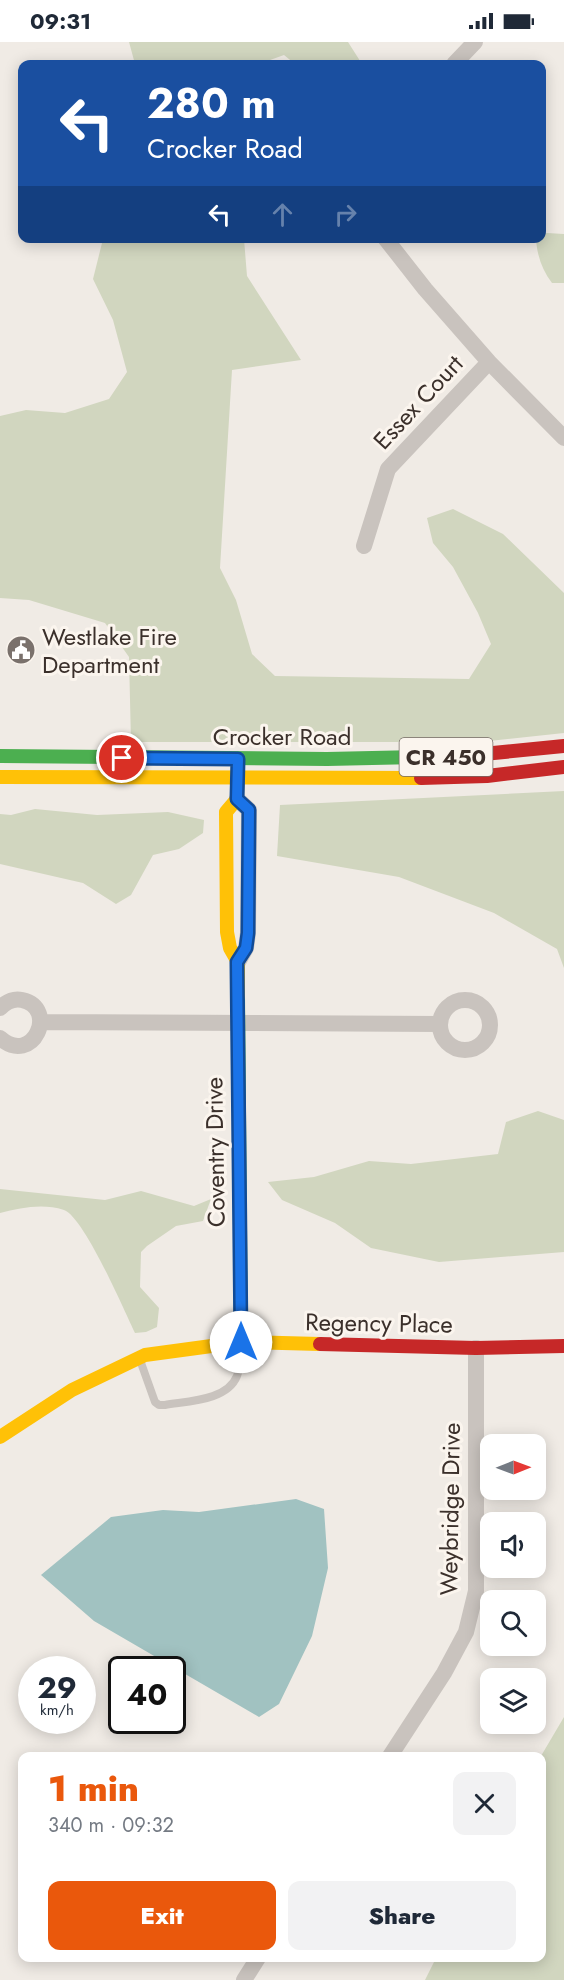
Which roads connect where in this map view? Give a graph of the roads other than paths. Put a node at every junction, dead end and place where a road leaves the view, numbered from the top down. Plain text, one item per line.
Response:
1 (475, 42) edge
2 (458, 60) edge
3 (388, 243) edge
4 (489, 362) junction
5 (564, 438) edge
6 (364, 546) dead end
7 (564, 746) edge
8 (0, 756) edge
9 (238, 759) junction
10 (564, 767) edge
11 (0, 777) edge
12 (237, 779) junction
13 (237, 799) joint
14 (237, 962) joint
15 (0, 1008) edge
16 (40, 1022) junction
17 (238, 1022) junction
18 (440, 1024) dead end
19 (0, 1038) edge
20 (241, 1342) junction
21 (564, 1346) edge
22 (476, 1348) junction
23 (139, 1358) junction
24 (0, 1437) edge
25 (393, 1752) edge
26 (255, 1962) edge
27 (244, 1980) edge

1 - 2 street
3 - 4 street
4 - 5 street
4 - 6 street, Essex Court
7 - 9 main road, Crocker Road / CR 450
8 - 9 main road, Crocker Road / CR 450
9 - 12 main road, Coventry Drive
10 - 12 main road, Crocker Road / CR 450
11 - 12 main road, Crocker Road
12 - 13 main road, Coventry Drive
13 - 14 street, Coventry Drive
14 - 17 main road, Coventry Drive
15 - 16 street
16 - 17 street
16 - 19 street
17 - 18 street
17 - 20 main road, Coventry Drive
20 - 22 main road, Regency Place
20 - 23 main road, Regency Place
20 - 23 lane
21 - 22 main road, Regency Place
22 - 25 street, Weybridge Drive
23 - 24 main road, Regency Place
26 - 27 street

